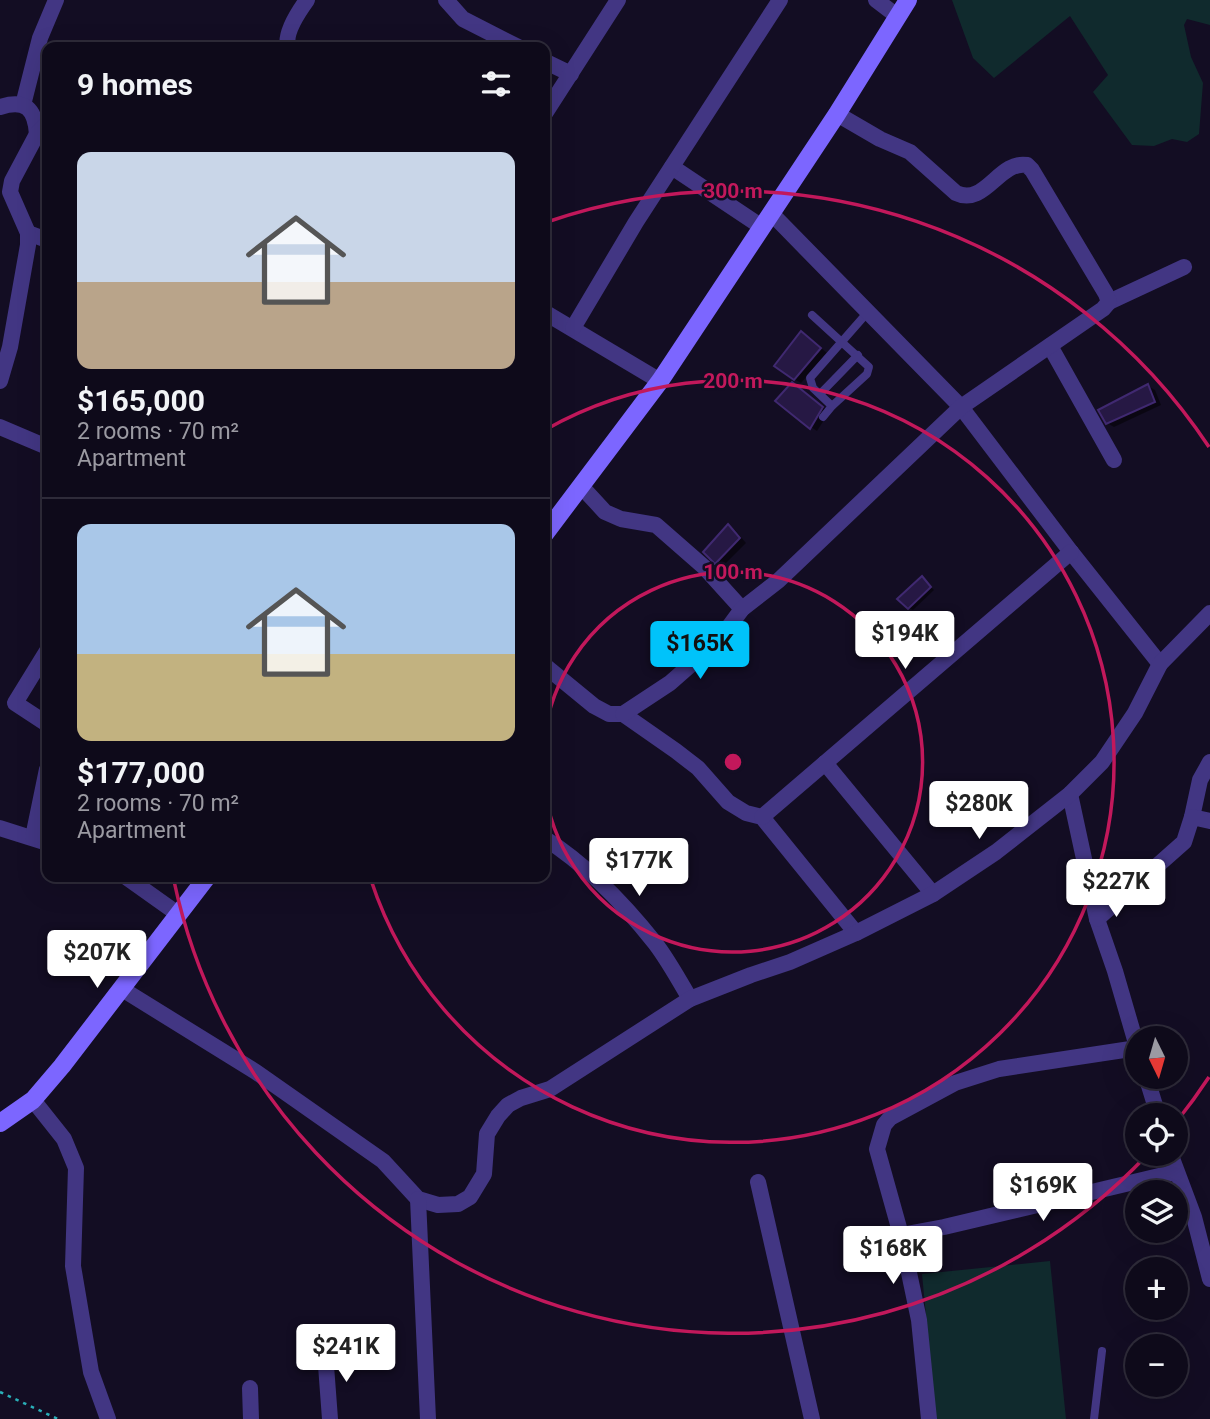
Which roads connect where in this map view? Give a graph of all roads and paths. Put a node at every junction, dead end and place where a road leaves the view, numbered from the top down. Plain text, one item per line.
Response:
1 (56, 0) edge
2 (307, 0) edge
3 (446, 0) edge
4 (618, 0) edge
5 (780, 0) edge
6 (876, 0) edge
7 (908, 0) edge
8 (897, 16) junction
9 (286, 42) edge
10 (508, 42) edge
11 (550, 64) edge
12 (571, 74) junction
13 (23, 105) junction
14 (550, 106) edge
15 (0, 107) edge
16 (836, 114) junction
17 (42, 129) edge
18 (672, 167) junction
19 (767, 220) junction
20 (28, 233) junction
21 (42, 238) edge
22 (1184, 267) dead end
23 (1109, 302) junction
24 (867, 313) junction
25 (550, 315) edge
26 (812, 315) dead end
27 (573, 328) junction
28 (842, 341) junction
29 (1050, 346) junction
30 (858, 355) junction
31 (0, 381) edge
32 (660, 381) junction
33 (820, 394) junction
34 (832, 406) junction
35 (961, 407) junction
36 (823, 417) dead end
37 (0, 427) edge
38 (42, 445) edge
39 (1114, 460) dead end
40 (581, 486) junction
41 (550, 528) edge
42 (1071, 552) junction
43 (742, 609) junction
44 (1210, 613) edge
45 (42, 660) edge
46 (1160, 664) junction
47 (550, 670) edge
48 (623, 714) junction
49 (42, 721) edge
50 (1210, 762) edge
51 (825, 763) junction
52 (1205, 783) edge
53 (1070, 794) junction
54 (762, 817) junction
55 (1192, 817) junction
56 (42, 820) edge
57 (1210, 821) edge
58 (0, 828) edge
59 (40, 840) edge
60 (550, 842) edge
61 (133, 882) edge
62 (203, 882) edge
63 (933, 894) junction
64 (177, 914) junction
65 (1097, 919) junction
66 (856, 933) junction
67 (122, 989) junction
68 (690, 999) junction
69 (1130, 1026) edge
70 (1125, 1051) edge
71 (33, 1100) junction
72 (0, 1123) edge
73 (1174, 1166) edge
74 (1176, 1172) junction
75 (758, 1182) dead end
76 (418, 1199) junction
77 (1210, 1212) edge
78 (1194, 1217) junction
79 (901, 1235) junction
80 (1210, 1279) edge
81 (1102, 1351) dead end
82 (325, 1352) dead end
83 (250, 1388) dead end
84 (0, 1392) edge
85 (58, 1419) edge
86 (108, 1419) edge
87 (251, 1419) edge
88 (330, 1419) edge
89 (428, 1419) edge
90 (812, 1419) edge
91 (929, 1419) edge
92 (1094, 1419) edge

1 - 13 street
2 - 9 street
3 - 10 street
4 - 12 street
5 - 18 street
6 - 8 street
7 - 8 street
8 - 16 street
11 - 12 street
12 - 14 street
13 - 15 street
13 - 17 street
16 - 19 street
16 - 23 street
17 - 20 street
18 - 19 street
18 - 27 street
19 - 24 street
19 - 32 street
20 - 21 street
20 - 31 street
22 - 23 street
23 - 29 street
24 - 28 lane
24 - 35 street
25 - 27 street
26 - 28 lane
27 - 32 street
28 - 30 lane
28 - 33 lane
29 - 35 street
29 - 39 street
30 - 33 lane
30 - 34 lane
32 - 40 street
33 - 34 lane
34 - 36 lane
35 - 42 street
35 - 43 street
37 - 38 street
40 - 41 street
40 - 43 street
42 - 46 street
42 - 51 street
43 - 48 street
44 - 46 street
45 - 49 street
46 - 53 street
47 - 48 street
48 - 54 street
50 - 52 street
51 - 54 street
51 - 63 street
52 - 55 street
53 - 63 street
53 - 65 street
54 - 66 street
55 - 57 street
55 - 65 street
56 - 59 street
58 - 59 street
60 - 68 street
61 - 64 street
62 - 64 street
63 - 66 street
64 - 67 street
65 - 69 street
66 - 68 street
67 - 71 street
67 - 76 street
68 - 76 street
70 - 79 street
71 - 72 street
71 - 86 street
73 - 74 street
74 - 78 street
74 - 79 street
75 - 90 street
76 - 89 street
77 - 78 street
78 - 80 street
79 - 91 street
81 - 92 lane
82 - 88 street
83 - 87 street
84 - 85 path

